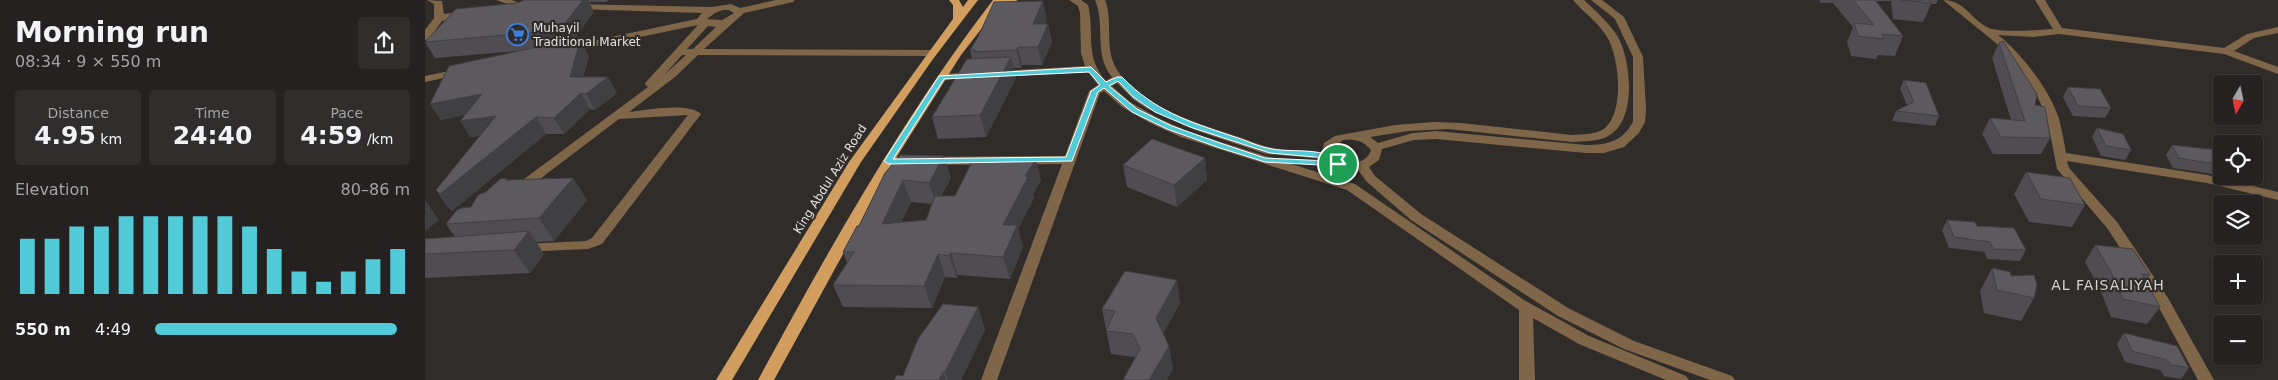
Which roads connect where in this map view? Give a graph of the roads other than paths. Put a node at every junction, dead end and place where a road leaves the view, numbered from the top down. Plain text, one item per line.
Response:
1 (433, 0) edge
2 (501, 0) edge
3 (677, 0) edge
4 (752, 0) edge
5 (790, 0) edge
6 (953, 0) edge
7 (973, 0) edge
8 (1013, 0) edge
9 (1074, 0) edge
10 (1100, 0) edge
11 (1578, 0) edge
12 (1596, 0) edge
13 (1948, 0) edge
14 (2040, 0) edge
15 (615, 4) edge
16 (994, 4) edge
17 (566, 6) edge
18 (736, 6) edge
19 (492, 9) edge
20 (669, 9) junction
21 (712, 10) junction
22 (474, 12) edge
23 (439, 18) junction
24 (958, 19) junction
25 (704, 22) junction
26 (727, 22) junction
27 (2278, 30) edge
28 (1986, 31) junction
29 (2059, 31) junction
30 (425, 37) edge
31 (559, 51) edge
32 (678, 52) junction
33 (695, 52) junction
34 (2226, 52) junction
35 (932, 53) junction
36 (473, 69) edge
37 (1091, 69) junction
38 (2278, 71) edge
39 (942, 77) junction
40 (1119, 78) junction
41 (425, 80) edge
42 (1105, 85) junction
43 (637, 99) junction
44 (615, 116) junction
45 (1356, 136) junction
46 (1376, 147) junction
47 (2061, 156) junction
48 (1069, 160) junction
49 (1265, 160) junction
50 (1333, 160) junction
51 (888, 161) junction
52 (1361, 165) junction
53 (512, 194) edge
54 (2278, 196) edge
55 (511, 250) edge
56 (1526, 308) junction
57 (723, 380) edge
58 (766, 380) edge
59 (989, 380) edge
60 (1527, 380) edge
61 (1681, 380) edge
62 (1727, 380) edge
63 (2206, 380) edge

1 - 23 street
2 - 19 street
3 - 20 street
4 - 18 street
5 - 18 street
6 - 24 main road
7 - 24 main road, King Abdul Aziz Road
8 - 16 main road
9 - 37 street
10 - 40 street
11 - 45 street
12 - 46 street
13 - 28 street
14 - 29 street
15 - 17 street
15 - 20 street
16 - 39 main road
18 - 21 street
18 - 26 street
20 - 21 street
21 - 25 street
22 - 23 street
23 - 30 street
24 - 35 main road, King Abdul Aziz Road
25 - 26 street
25 - 31 street
25 - 32 street
26 - 33 street
27 - 34 street
28 - 29 street
28 - 47 street
29 - 34 street
32 - 33 street
32 - 43 street
33 - 35 street
33 - 43 street
34 - 38 street
35 - 57 main road, King Abdul Aziz Road
36 - 41 street
37 - 39 street
37 - 42 street
39 - 51 main road
40 - 42 street
40 - 50 street
42 - 48 street
42 - 49 street
43 - 44 street
44 - 53 street
44 - 55 street
45 - 46 street
45 - 50 street
46 - 52 street
47 - 54 street
47 - 63 street
48 - 51 street
48 - 59 street
49 - 50 street
49 - 56 street
50 - 52 street
51 - 58 main road
52 - 62 street
56 - 60 street
56 - 61 street

